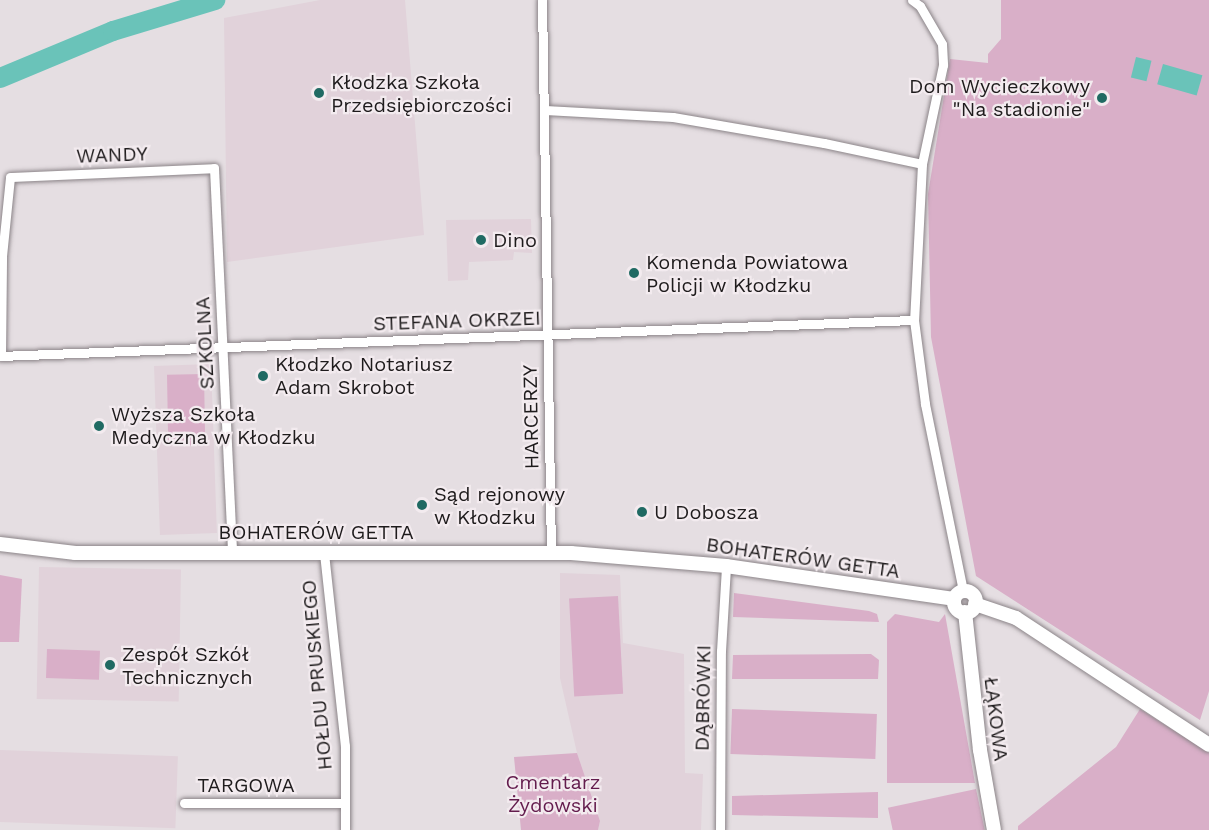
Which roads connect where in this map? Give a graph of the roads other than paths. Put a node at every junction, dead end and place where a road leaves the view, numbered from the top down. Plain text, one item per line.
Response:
1 (542, 0) edge
2 (912, 0) edge
3 (545, 110) junction
4 (922, 164) junction
5 (214, 168) joint
6 (914, 320) junction
7 (548, 336) junction
8 (224, 346) junction
9 (0, 356) edge
10 (0, 544) edge
11 (232, 552) junction
12 (324, 553) junction
13 (551, 553) junction
14 (726, 566) junction
15 (958, 595) junction
16 (970, 608) junction
17 (1209, 745) edge
18 (184, 803) dead end
19 (344, 803) junction
20 (345, 830) edge
21 (720, 830) edge
22 (994, 830) edge

1 - 3 street, HARCERZY
2 - 4 street
3 - 4 street
3 - 7 street, HARCERZY
4 - 6 street
5 - 8 street, SZKOLNA
5 - 9 street, WANDY
6 - 7 street, STEFANA OKRZEI
6 - 15 street
7 - 8 street, STEFANA OKRZEI
7 - 13 street, HARCERZY
8 - 9 street, STEFANA OKRZEI
8 - 11 street, SZKOLNA
10 - 11 street, BOHATERÓW GETTA
11 - 12 street, BOHATERÓW GETTA
12 - 13 street, BOHATERÓW GETTA
12 - 19 street, HOŁDU PRUSKIEGO
13 - 14 street, BOHATERÓW GETTA
14 - 15 street, BOHATERÓW GETTA
14 - 21 street, DĄBRÓWKI
15 - 16 street
15 - 16 street
16 - 17 street
16 - 22 street, ŁĄKOWA
18 - 19 street, TARGOWA
19 - 20 street, HOŁDU PRUSKIEGO

